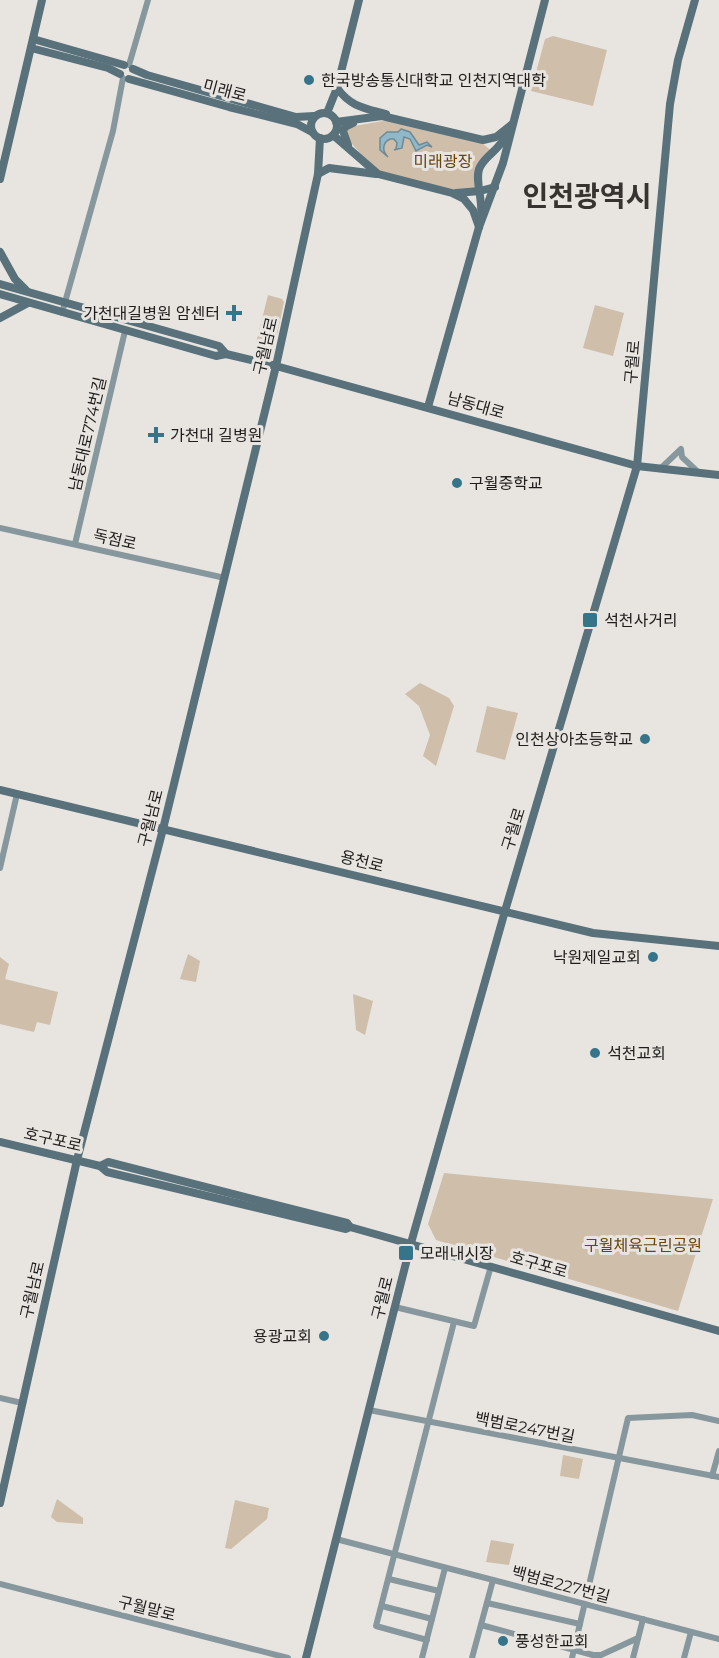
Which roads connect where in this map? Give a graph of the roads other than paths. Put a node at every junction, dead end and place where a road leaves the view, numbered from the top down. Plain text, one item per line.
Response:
1 (42, 0) edge
2 (148, 0) edge
3 (359, 0) edge
4 (545, 0) edge
5 (695, 0) edge
6 (33, 39) junction
7 (31, 48) junction
8 (129, 66) junction
9 (124, 77) junction
10 (337, 88) junction
11 (327, 113) junction
12 (315, 116) junction
13 (394, 118) junction
14 (361, 119) junction
15 (336, 122) junction
16 (511, 125) junction
17 (312, 132) junction
18 (333, 135) junction
19 (320, 138) junction
20 (476, 138) junction
21 (350, 151) junction
22 (494, 153) junction
23 (503, 163) junction
24 (318, 174) junction
25 (378, 174) junction
26 (0, 179) edge
27 (495, 187) junction
28 (480, 191) junction
29 (452, 193) junction
30 (479, 227) junction
31 (0, 252) edge
32 (0, 284) edge
33 (0, 294) edge
34 (31, 294) junction
35 (28, 303) junction
36 (65, 303) junction
37 (62, 313) junction
38 (0, 318) edge
39 (125, 331) junction
40 (226, 354) junction
41 (276, 366) junction
42 (428, 407) junction
43 (637, 466) junction
44 (660, 469) junction
45 (698, 472) junction
46 (719, 474) edge
47 (0, 528) edge
48 (75, 544) junction
49 (225, 578) junction
50 (0, 790) edge
51 (17, 794) junction
52 (163, 829) junction
53 (0, 868) edge
54 (505, 910) junction
55 (719, 946) edge
56 (0, 1142) edge
57 (76, 1160) junction
58 (411, 1243) junction
59 (491, 1266) junction
60 (395, 1307) junction
61 (454, 1322) junction
62 (719, 1331) edge
63 (0, 1398) edge
64 (22, 1403) junction
65 (369, 1410) junction
66 (719, 1421) edge
67 (427, 1422) junction
68 (719, 1451) edge
69 (618, 1458) junction
70 (715, 1477) edge
71 (0, 1503) edge
72 (336, 1539) junction
73 (396, 1555) junction
74 (446, 1568) junction
75 (389, 1579) junction
76 (493, 1580) junction
77 (0, 1584) edge
78 (439, 1591) junction
79 (487, 1603) junction
80 (585, 1604) junction
81 (382, 1606) junction
82 (432, 1619) junction
83 (643, 1619) junction
84 (580, 1624) junction
85 (481, 1625) junction
86 (691, 1632) junction
87 (638, 1638) junction
88 (719, 1639) edge
89 (427, 1640) junction
90 (574, 1649) junction
91 (288, 1658) edge
92 (306, 1658) edge
93 (422, 1658) edge
94 (472, 1658) edge
95 (572, 1658) edge
96 (633, 1658) edge
97 (684, 1658) edge

1 - 6 street
2 - 8 street
3 - 10 street
4 - 16 street
5 - 43 street, 구월로
6 - 7 street
6 - 8 street, 미래로
7 - 9 street, 미래로
7 - 26 street
8 - 9 street
8 - 9 street
8 - 12 street, 미래로
9 - 17 street, 미래로
9 - 36 street
10 - 11 street
10 - 13 street
11 - 12 street
11 - 15 street
12 - 17 street
13 - 14 street
13 - 20 street
14 - 15 street
14 - 21 street
15 - 18 street
16 - 20 street
16 - 22 street
16 - 23 street
17 - 19 street
18 - 19 street
18 - 21 street
19 - 24 street, 구월남로
20 - 22 street
21 - 25 street
22 - 23 street
22 - 28 street
23 - 27 street
24 - 25 street
24 - 41 street, 구월남로
25 - 29 street
27 - 28 street
27 - 30 street
28 - 29 street
28 - 30 street
29 - 30 street
30 - 42 street
31 - 34 street
32 - 34 street, 남동대로
33 - 35 street, 남동대로
34 - 36 street, 남동대로
35 - 37 street, 남동대로
35 - 38 street
36 - 37 street
36 - 40 street, 남동대로
37 - 39 street, 남동대로
39 - 40 street, 남동대로
39 - 48 street, 남동대로774번길
40 - 41 street, 남동대로
41 - 42 street, 남동대로
41 - 49 street, 구월남로
42 - 43 street, 남동대로
43 - 44 street, 남동대로
43 - 54 street, 구월로
44 - 45 street, 남동대로
44 - 45 street
45 - 46 street, 남동대로
47 - 48 street, 독점로
48 - 49 street, 독점로
49 - 52 street, 구월남로
50 - 51 street, 용천로
51 - 52 street, 용천로
51 - 53 street
52 - 54 street, 용천로
52 - 57 street, 구월남로
54 - 55 street, 용천로
54 - 58 street, 구월로
56 - 57 street, 호구포로
57 - 58 street, 호구포로
57 - 64 street, 구월남로
58 - 59 street, 호구포로
58 - 60 street, 구월로
59 - 61 street
59 - 62 street, 호구포로
60 - 61 street
60 - 65 street, 구월로
61 - 67 street
63 - 64 street
64 - 71 street, 구월남로
65 - 67 street, 백범로247번길
65 - 72 street, 구월로
66 - 69 street
67 - 69 street, 백범로247번길
67 - 73 street
68 - 70 street
69 - 70 street, 백범로247번길
69 - 80 street
72 - 73 street, 백범로227번길
72 - 92 street, 구월로
73 - 74 street, 백범로227번길
73 - 75 street
74 - 76 street, 백범로227번길
74 - 78 street
75 - 78 street
75 - 81 street
76 - 79 street
76 - 80 street, 백범로227번길
77 - 91 street, 구월말로
78 - 82 street
79 - 84 street
79 - 85 street
80 - 83 street, 백범로227번길
80 - 84 street
81 - 82 street
81 - 89 street
82 - 89 street
83 - 86 street, 백범로227번길
83 - 87 street
84 - 90 street
85 - 90 street
85 - 94 street
86 - 88 street, 백범로227번길
86 - 97 street
87 - 90 street
87 - 96 street
89 - 93 street
90 - 95 street

